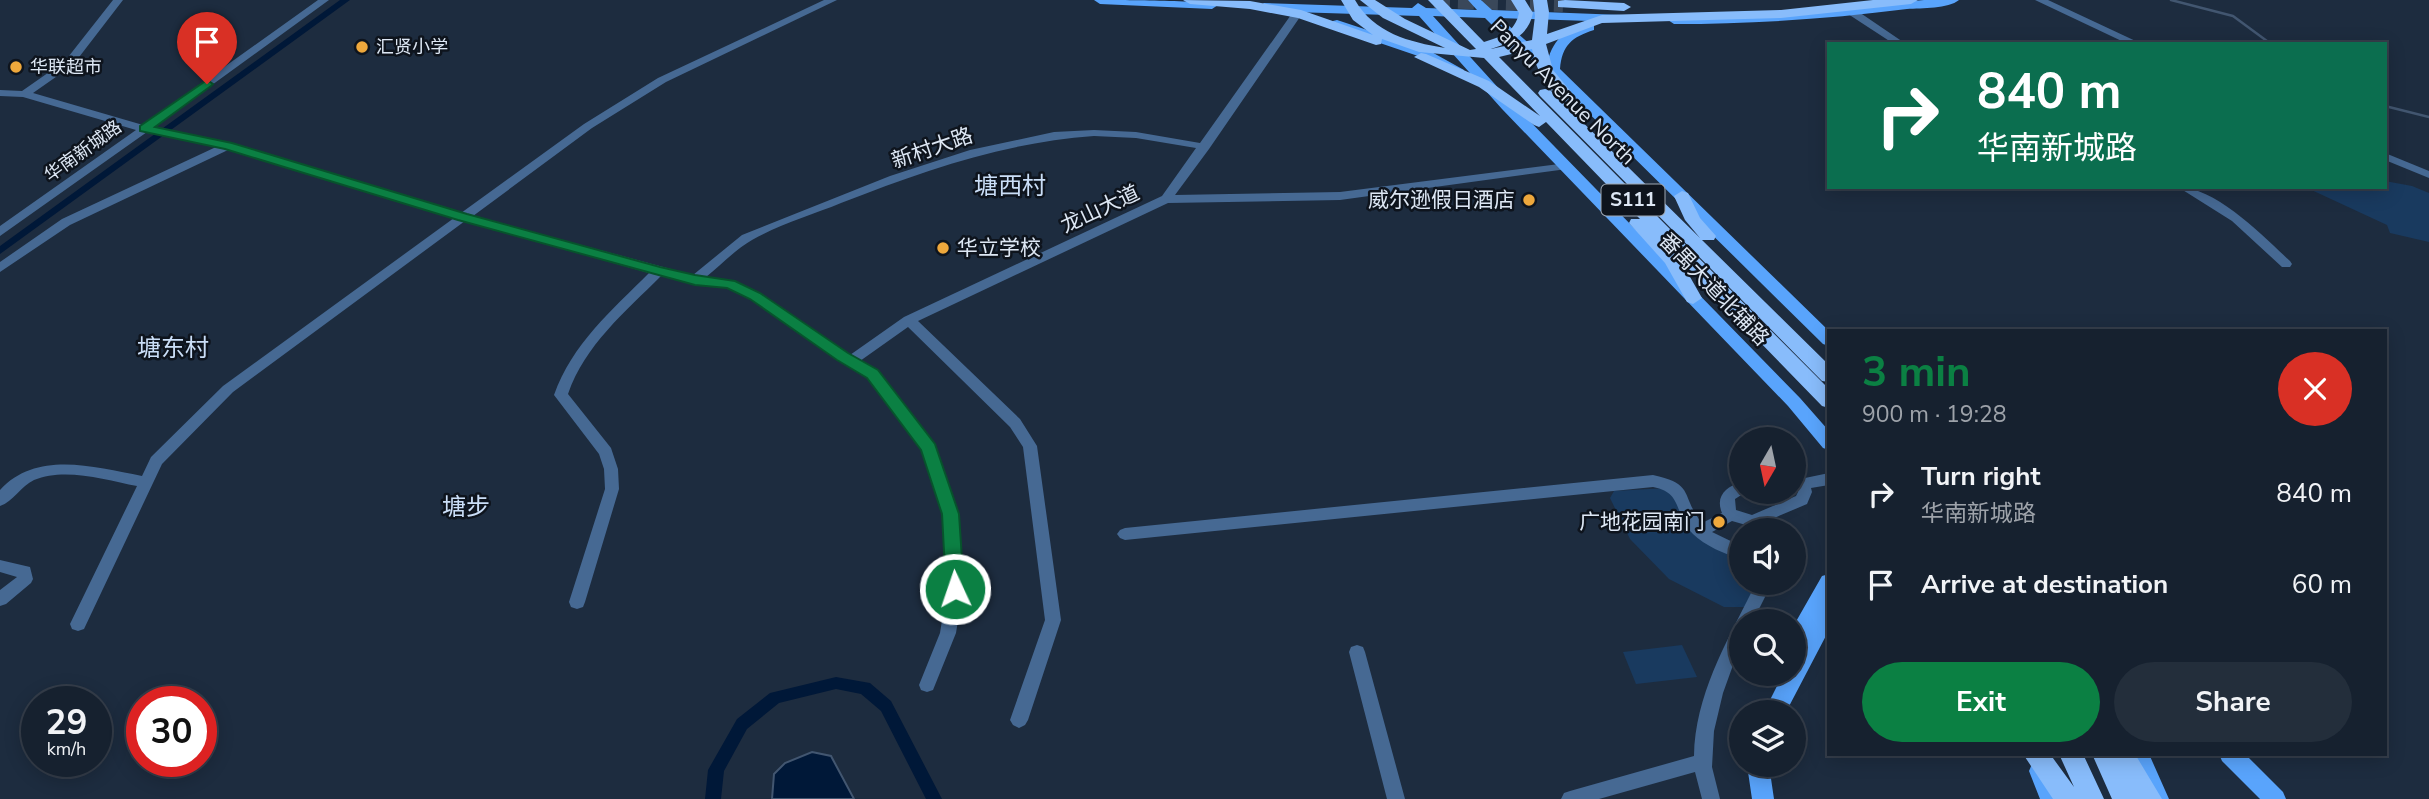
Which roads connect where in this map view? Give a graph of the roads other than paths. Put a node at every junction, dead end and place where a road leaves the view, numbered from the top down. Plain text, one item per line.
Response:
1 (118, 0) edge
2 (317, 0) edge
3 (324, 0) edge
4 (832, 0) edge
5 (1100, 0) edge
6 (1190, 0) edge
7 (1204, 0) edge
8 (1348, 0) edge
9 (1367, 0) edge
10 (1411, 0) edge
11 (1451, 0) edge
12 (1474, 0) edge
13 (1518, 0) edge
14 (1540, 0) edge
15 (1546, 0) edge
16 (1912, 0) edge
17 (1953, 0) edge
18 (2040, 0) edge
19 (1563, 5) dead end
20 (1429, 6) edge
21 (1850, 6) edge
22 (1303, 7) edge
23 (1489, 15) junction
24 (1573, 17) junction
25 (1732, 21) junction
26 (1899, 42) edge
27 (2133, 42) edge
28 (1553, 70) junction
29 (0, 93) edge
30 (24, 94) junction
31 (1507, 106) junction
32 (1539, 122) junction
33 (146, 129) junction
34 (228, 146) junction
35 (1205, 147) junction
36 (2387, 157) edge
37 (1567, 166) junction
38 (2429, 175) edge
39 (2186, 189) edge
40 (1682, 196) junction
41 (42, 200) junction
42 (1167, 200) junction
43 (463, 217) junction
44 (1693, 220) junction
45 (0, 226) edge
46 (0, 232) edge
47 (2286, 264) dead end
48 (0, 268) edge
49 (658, 271) junction
50 (695, 280) junction
51 (1693, 298) junction
52 (909, 320) junction
53 (1827, 338) edge
54 (850, 361) junction
55 (1827, 374) edge
56 (1827, 399) edge
57 (1827, 441) edge
58 (1827, 478) edge
59 (1806, 481) edge
60 (146, 482) junction
61 (1729, 494) edge
62 (0, 500) edge
63 (1794, 504) edge
64 (1731, 515) junction
65 (1700, 531) junction
66 (1125, 534) dead end
67 (1729, 548) edge
68 (0, 566) edge
69 (1827, 585) edge
70 (0, 599) edge
71 (577, 602) dead end
72 (1827, 614) edge
73 (1806, 622) edge
74 (78, 624) dead end
75 (1806, 651) edge
76 (1357, 652) dead end
77 (1729, 652) edge
78 (926, 685) dead end
79 (1019, 720) dead end
80 (2035, 756) edge
81 (2036, 756) edge
82 (2072, 756) edge
83 (2105, 756) edge
84 (2122, 756) edge
85 (2139, 756) edge
86 (2232, 756) edge
87 (1702, 762) junction
88 (1760, 777) edge
89 (1396, 799) edge
90 (1570, 799) edge
91 (1711, 799) edge
92 (1763, 799) edge
93 (2051, 799) edge
94 (2068, 799) edge
95 (2092, 799) edge
96 (2124, 799) edge
97 (2150, 799) edge
98 (2158, 799) edge
99 (2275, 799) edge

1 - 30 street
2 - 33 street, 华南新城路
3 - 33 street, 华南新城路
4 - 43 street
5 - 22 main road
6 - 32 highway
7 - 13 highway
8 - 16 highway
9 - 32 highway
10 - 20 main road
11 - 55 highway, Panyu Avenue North / S111
12 - 23 main road
14 - 44 highway
15 - 24 main road
17 - 21 main road
18 - 27 street
19 - 21 highway
20 - 22 main road
20 - 23 main road
20 - 31 main road
20 - 56 highway, Panyu Avenue North / S111
21 - 25 main road
21 - 26 street
22 - 31 main road
22 - 35 street, 龙山大道
23 - 24 main road
23 - 28 main road
24 - 25 main road
25 - 28 main road
28 - 40 main road
29 - 30 street
30 - 33 street
31 - 37 main road, 番禺大道北辅路
32 - 51 highway
33 - 34 street
33 - 41 street, 华南新城路
34 - 43 street
34 - 48 street
35 - 42 street, 龙山大道
35 - 50 street, 新村大路
36 - 38 street
37 - 42 street
37 - 51 main road, 番禺大道北辅路
39 - 47 street
40 - 44 highway
40 - 53 main road
41 - 45 street, 华南新城路
41 - 46 street, 华南新城路
42 - 52 street, 龙山大道
43 - 49 street
43 - 60 street
44 - 55 highway
49 - 50 street
49 - 71 street
50 - 54 street
51 - 57 main road, 番禺大道北辅路
52 - 54 street, 龙山大道
52 - 79 street
54 - 78 street
58 - 59 street
60 - 62 street
60 - 74 street
61 - 64 street
63 - 64 street
64 - 65 street
65 - 66 street
65 - 67 street
68 - 70 street
69 - 73 main road
72 - 75 main road
76 - 89 street
77 - 87 street
80 - 93 main road
81 - 94 highway
82 - 95 highway
83 - 96 highway
84 - 97 highway
85 - 98 main road
86 - 99 main road
87 - 90 street
87 - 91 street
88 - 92 main road

